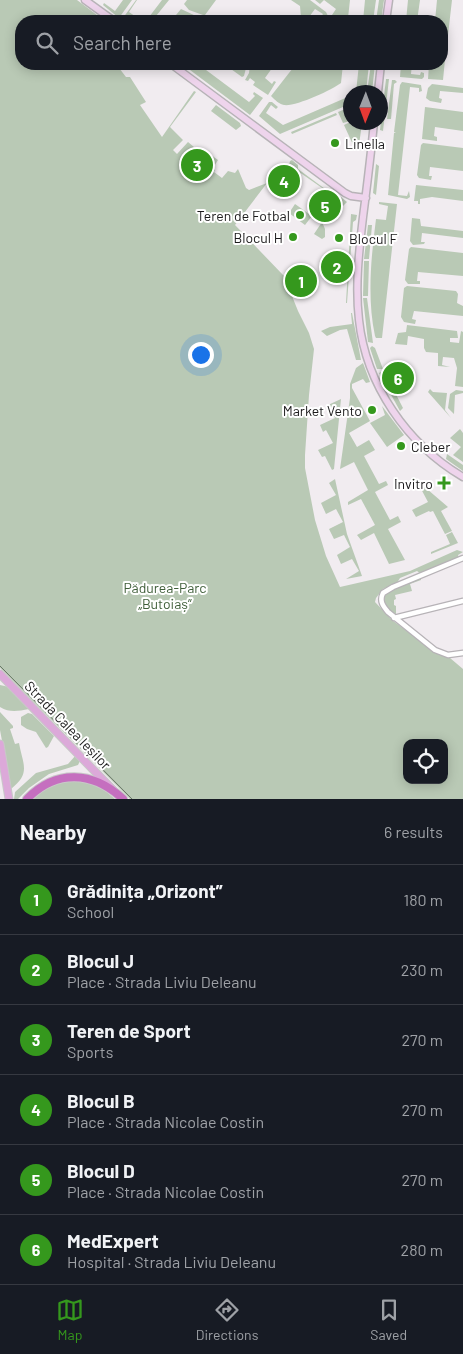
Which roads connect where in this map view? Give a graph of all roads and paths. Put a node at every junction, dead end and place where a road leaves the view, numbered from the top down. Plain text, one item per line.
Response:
1 (86, 0) edge
2 (389, 0) edge
3 (106, 15) edge
4 (387, 15) edge
5 (179, 70) edge
6 (381, 70) edge
7 (379, 85) edge
8 (373, 130) edge
9 (366, 198) junction
10 (463, 476) edge
11 (463, 558) edge
12 (463, 601) edge
13 (394, 618) junction
14 (463, 653) edge
15 (0, 674) edge
16 (0, 744) edge
17 (120, 796) edge
18 (9, 799) edge
19 (27, 799) edge

1 - 3 main road
2 - 4 main road
5 - 9 main road
6 - 7 main road
8 - 9 main road
9 - 10 main road
11 - 13 street
12 - 13 street
13 - 14 street
15 - 17 main road, Strada Calea Ieșilor
16 - 18 main road
17 - 19 highway

